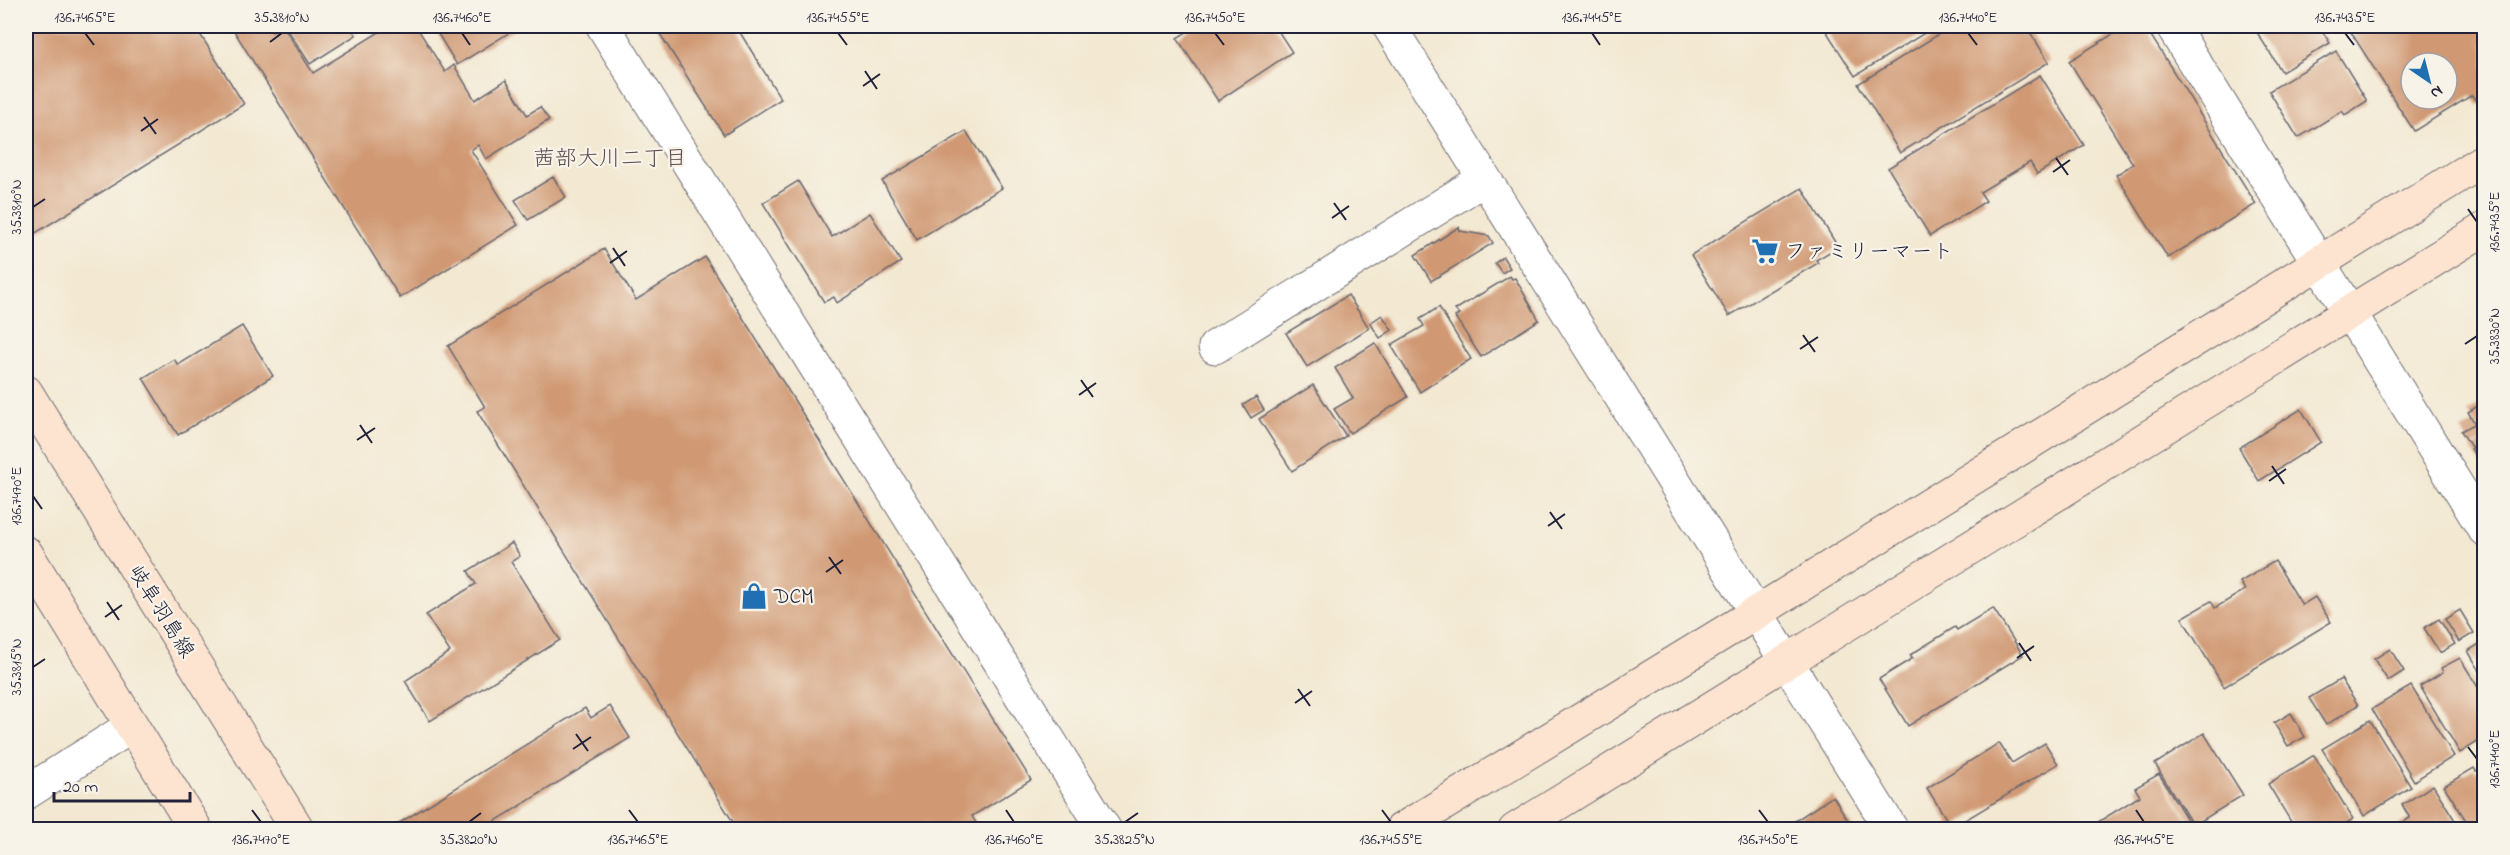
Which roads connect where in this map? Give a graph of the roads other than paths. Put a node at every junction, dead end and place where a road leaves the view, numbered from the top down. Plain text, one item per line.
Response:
1 (603, 26) edge
2 (1389, 26) edge
3 (2172, 26) edge
4 (2484, 160) edge
5 (1484, 179) junction
6 (2484, 229) edge
7 (2318, 263) junction
8 (2349, 313) junction
9 (1215, 347) dead end
10 (26, 392) edge
11 (2484, 529) edge
12 (26, 553) edge
13 (1756, 614) junction
14 (1786, 661) junction
15 (132, 726) junction
16 (26, 793) edge
17 (196, 830) edge
18 (298, 830) edge
19 (1105, 830) edge
20 (1401, 830) edge
21 (1515, 830) edge
22 (1892, 830) edge

1 - 19 street
2 - 5 street
3 - 7 street
4 - 7 street
5 - 9 street
5 - 13 street
6 - 8 street
7 - 8 street
7 - 13 street
8 - 11 street
8 - 14 street
10 - 18 street, 岐阜羽島線
12 - 15 street
13 - 14 street
13 - 20 street
14 - 21 street
14 - 22 street
15 - 16 street
15 - 17 street

